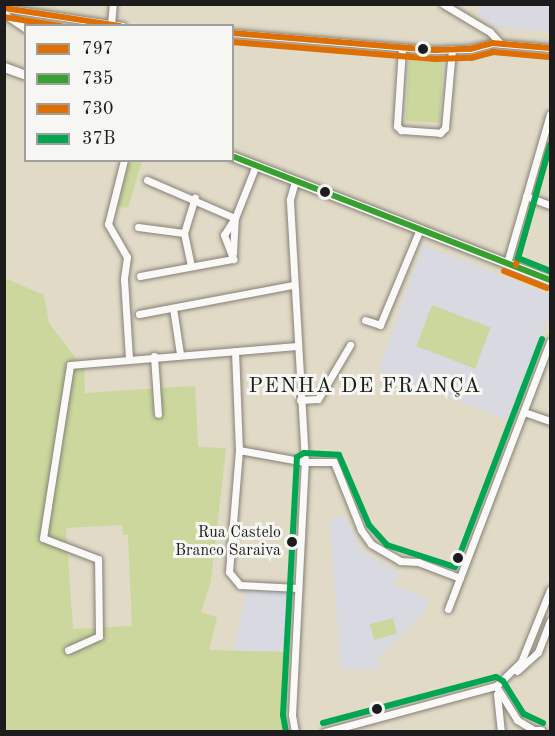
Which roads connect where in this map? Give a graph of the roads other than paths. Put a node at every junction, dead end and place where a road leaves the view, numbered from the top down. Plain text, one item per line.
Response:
1 (113, 4) edge
2 (443, 4) edge
3 (4, 8) edge
4 (4, 15) edge
5 (105, 24) edge
6 (111, 24) edge
7 (24, 28) edge
8 (234, 33) edge
9 (501, 44) junction
10 (402, 48) junction
11 (550, 48) edge
12 (452, 49) junction
13 (4, 67) edge
14 (24, 74) edge
15 (550, 114) edge
16 (234, 157) edge
17 (124, 162) edge
18 (256, 165) junction
19 (147, 180) dead end
20 (295, 181) junction
21 (526, 196) junction
22 (195, 198) junction
23 (550, 205) edge
24 (235, 218) junction
25 (138, 226) dead end
26 (420, 230) junction
27 (184, 233) junction
28 (507, 263) junction
29 (191, 266) junction
30 (140, 276) dead end
31 (550, 280) edge
32 (293, 285) junction
33 (173, 308) junction
34 (139, 314) dead end
35 (365, 320) dead end
36 (550, 342) edge
37 (350, 345) dead end
38 (296, 346) junction
39 (235, 351) junction
40 (180, 354) junction
41 (154, 356) junction
42 (129, 358) junction
43 (300, 400) junction
44 (524, 412) junction
45 (158, 414) dead end
46 (550, 421) edge
47 (239, 450) junction
48 (305, 462) junction
49 (460, 578) junction
50 (298, 588) junction
51 (550, 590) edge
52 (448, 609) dead end
53 (550, 621) edge
54 (68, 650) dead end
55 (509, 675) junction
56 (496, 686) junction
57 (550, 730) edge
58 (533, 731) edge
59 (295, 732) edge
60 (325, 732) edge
61 (501, 732) edge
62 (541, 732) edge

1 - 6 street
2 - 9 street
3 - 5 street
4 - 7 street
8 - 10 street
9 - 11 street
9 - 12 street
10 - 12 street
10 - 12 street
13 - 14 street
15 - 21 street
16 - 18 street
17 - 42 street
18 - 20 street
18 - 24 street
19 - 22 street
20 - 26 street
20 - 32 street
21 - 23 street
21 - 28 street
22 - 24 street
22 - 27 street
24 - 29 street
25 - 27 street
26 - 28 street
26 - 35 street
27 - 29 street
28 - 31 street
29 - 30 street
32 - 33 street
32 - 38 street
33 - 34 street
33 - 40 street
36 - 44 street
37 - 43 street
38 - 39 street
38 - 43 street
39 - 40 street
39 - 47 street
40 - 41 street
41 - 42 street
41 - 45 street
42 - 54 street
43 - 48 street
44 - 46 street
44 - 49 street
47 - 48 street
47 - 50 street
48 - 49 street
48 - 50 street
49 - 52 street
50 - 59 street
51 - 55 street
53 - 55 street
55 - 56 street
56 - 58 street
56 - 60 street
56 - 61 street
57 - 62 main road
58 - 62 main road

